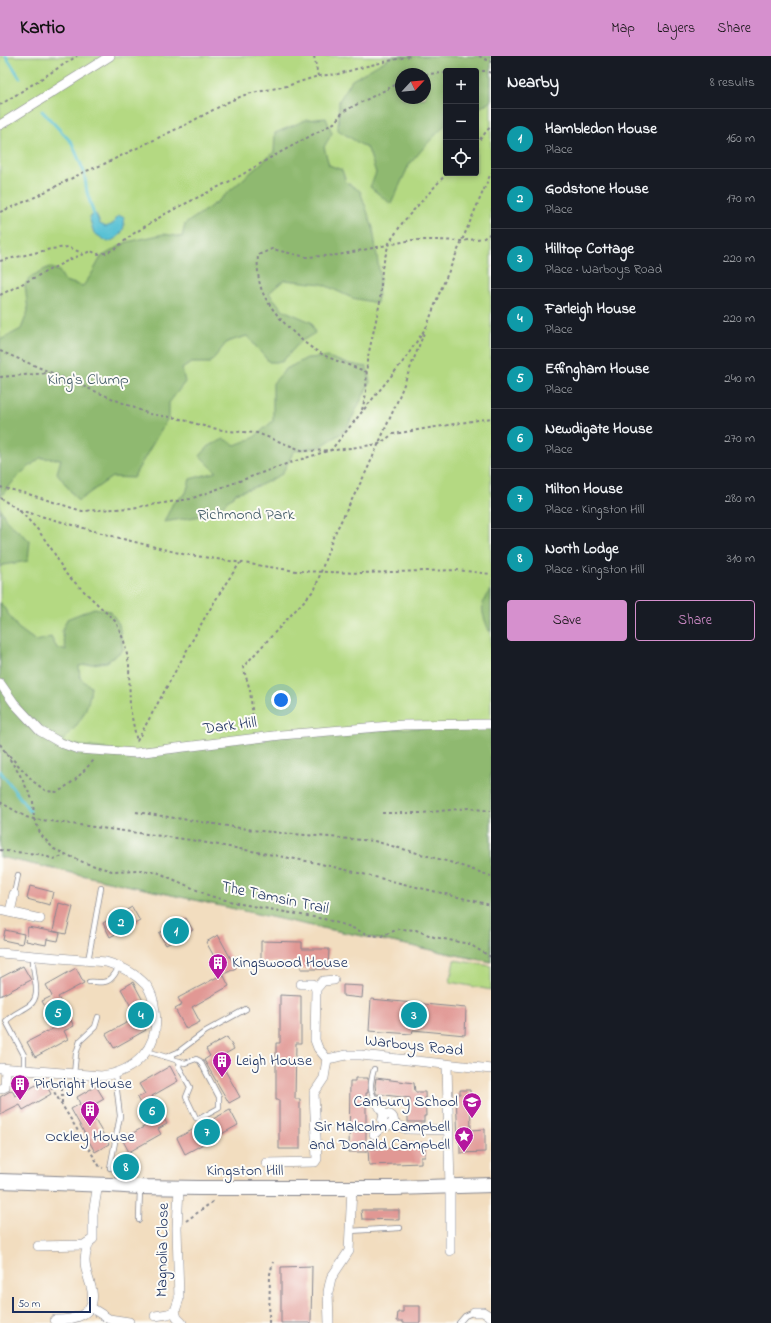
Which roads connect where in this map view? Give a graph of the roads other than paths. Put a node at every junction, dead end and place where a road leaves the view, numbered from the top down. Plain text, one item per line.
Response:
1 (110, 56) edge
2 (0, 125) edge
3 (0, 683) edge
4 (491, 724) edge
5 (18, 875) dead end
6 (101, 888) dead end
7 (14, 894) joint
8 (0, 910) edge
9 (10, 912) junction
10 (40, 919) dead end
11 (0, 953) edge
12 (33, 956) junction
13 (88, 961) junction
14 (119, 966) junction
15 (334, 980) dead end
16 (89, 982) dead end
17 (301, 984) dead end
18 (316, 989) junction
19 (246, 1008) dead end
20 (98, 1017) dead end
21 (147, 1051) junction
22 (166, 1057) junction
23 (330, 1058) junction
24 (180, 1061) junction
25 (447, 1065) junction
26 (3, 1068) edge
27 (374, 1068) dead end
28 (24, 1070) junction
29 (491, 1070) edge
30 (74, 1074) junction
31 (115, 1074) junction
32 (0, 1089) edge
33 (376, 1100) joint
34 (387, 1121) junction
35 (448, 1130) junction
36 (374, 1134) dead end
37 (266, 1163) dead end
38 (108, 1168) road end
39 (0, 1180) edge
40 (98, 1184) junction
41 (491, 1186) edge
42 (140, 1187) junction
43 (450, 1187) junction
44 (179, 1188) junction
45 (352, 1188) junction
46 (139, 1220) dead end
47 (400, 1228) dead end
48 (350, 1231) junction
49 (89, 1243) junction
50 (38, 1246) dead end
51 (450, 1251) dead end
52 (90, 1307) junction
53 (175, 1311) junction
54 (474, 1312) joint
55 (155, 1316) dead end
56 (491, 1316) edge
57 (54, 1320) dead end
58 (129, 1323) edge
59 (182, 1323) edge
60 (329, 1323) edge
61 (459, 1323) edge

1 - 2 street
3 - 4 street, Dark Hill
5 - 7 lane
6 - 13 lane
7 - 9 street
8 - 9 street
9 - 10 street
11 - 12 street
12 - 13 street
12 - 28 lane
13 - 14 street
14 - 16 lane
14 - 21 street
15 - 18 street
17 - 18 street
18 - 23 street
19 - 22 lane
20 - 30 lane
21 - 22 lane
21 - 31 street
22 - 24 lane
23 - 25 street, Warboys Road
23 - 37 street
24 - 24 lane
25 - 29 street, Warboys Road
25 - 35 street
26 - 28 street
26 - 32 street
27 - 33 lane
28 - 30 street
30 - 31 street
31 - 38 lane
33 - 34 street
34 - 35 street
34 - 36 street
35 - 43 street
39 - 40 main road, Kingston Hill
40 - 42 main road, Kingston Hill
40 - 49 street
41 - 43 main road, Kingston Hill
42 - 44 main road, Kingston Hill
42 - 46 lane
43 - 45 main road, Kingston Hill
43 - 51 street
44 - 45 main road, Kingston Hill
44 - 53 street, Magnolia Close
45 - 48 street
47 - 48 lane
48 - 60 street
49 - 50 street
49 - 52 street
52 - 57 street
52 - 58 street
53 - 55 street, Magnolia Close
53 - 59 street, Magnolia Close
54 - 56 street
54 - 61 lane

